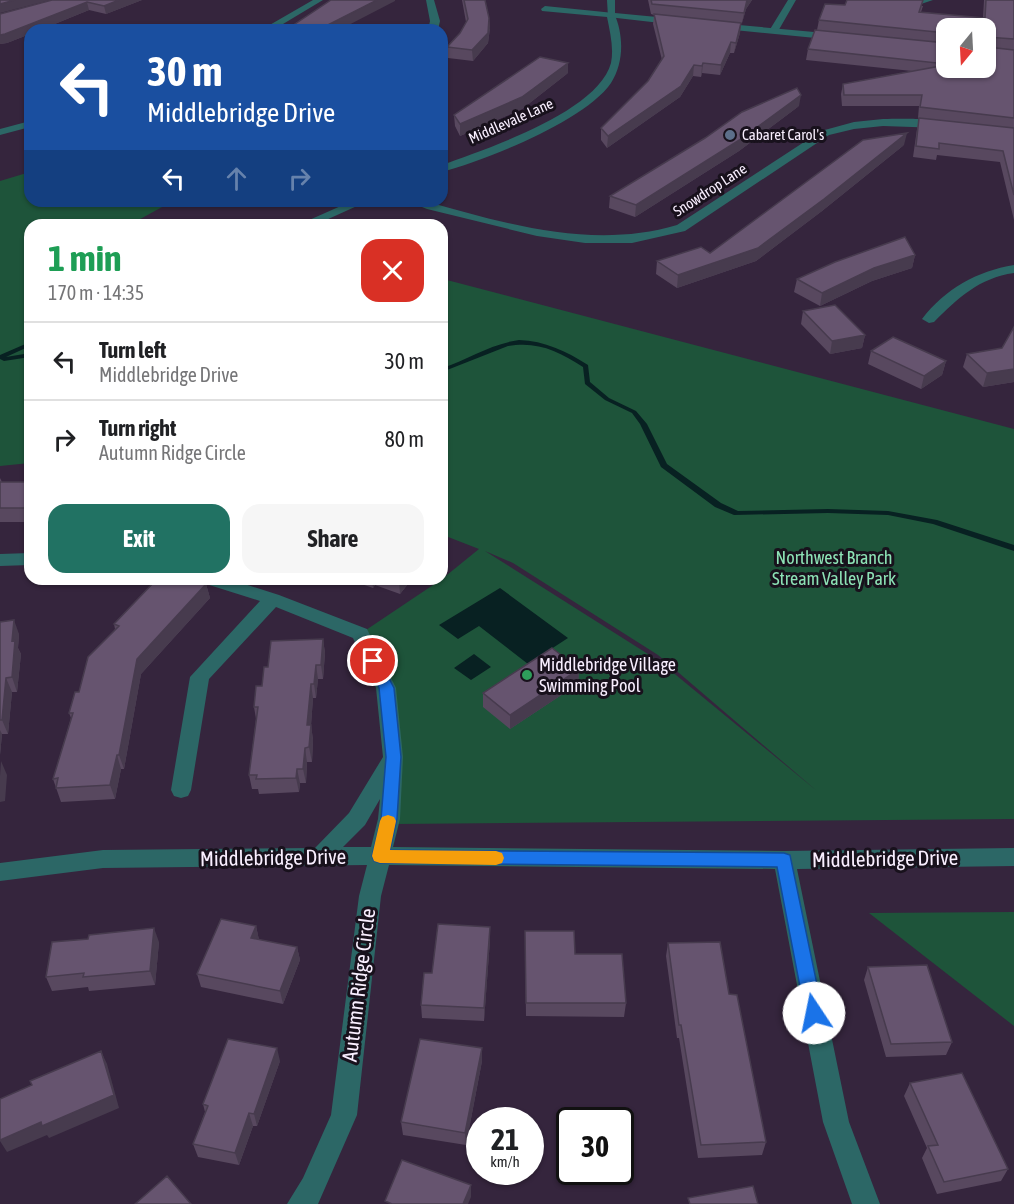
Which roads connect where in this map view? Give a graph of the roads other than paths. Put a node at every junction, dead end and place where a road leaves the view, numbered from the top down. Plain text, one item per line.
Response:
1 (319, 0) edge
2 (430, 0) edge
3 (611, 0) edge
4 (792, 0) edge
5 (930, 0) edge
6 (918, 3) edge
7 (545, 9) dead end
8 (611, 15) junction
9 (693, 23) edge
10 (277, 24) edge
11 (434, 24) edge
12 (704, 24) edge
13 (774, 31) junction
14 (843, 38) edge
15 (24, 126) edge
16 (949, 126) edge
17 (0, 132) edge
18 (448, 167) edge
19 (348, 207) edge
20 (437, 207) edge
21 (318, 219) edge
22 (1014, 269) edge
23 (929, 319) dead end
24 (24, 559) edge
25 (0, 560) edge
26 (228, 585) edge
27 (273, 599) junction
28 (393, 757) junction
29 (181, 790) dead end
30 (380, 856) junction
31 (320, 857) junction
32 (1014, 857) edge
33 (784, 860) junction
34 (0, 872) edge
35 (301, 1204) edge
36 (866, 1204) edge

1 - 10 street
2 - 11 street
3 - 8 street, Middlevale Lane
4 - 13 street
5 - 6 lane
7 - 8 street
8 - 9 street
8 - 18 street, Middlevale Lane
12 - 13 street
13 - 14 street
15 - 17 street
16 - 20 street, Snowdrop Lane
19 - 21 street
22 - 23 street
24 - 25 street
26 - 27 street, Autumn Ridge Circle
27 - 28 street, Autumn Ridge Circle
27 - 29 street
28 - 30 street, Autumn Ridge Circle
28 - 31 street
30 - 31 street, Middlebridge Drive
30 - 33 street, Middlebridge Drive
30 - 35 street, Autumn Ridge Circle
31 - 34 street, Middlebridge Drive
32 - 33 street, Middlebridge Drive
33 - 36 street

